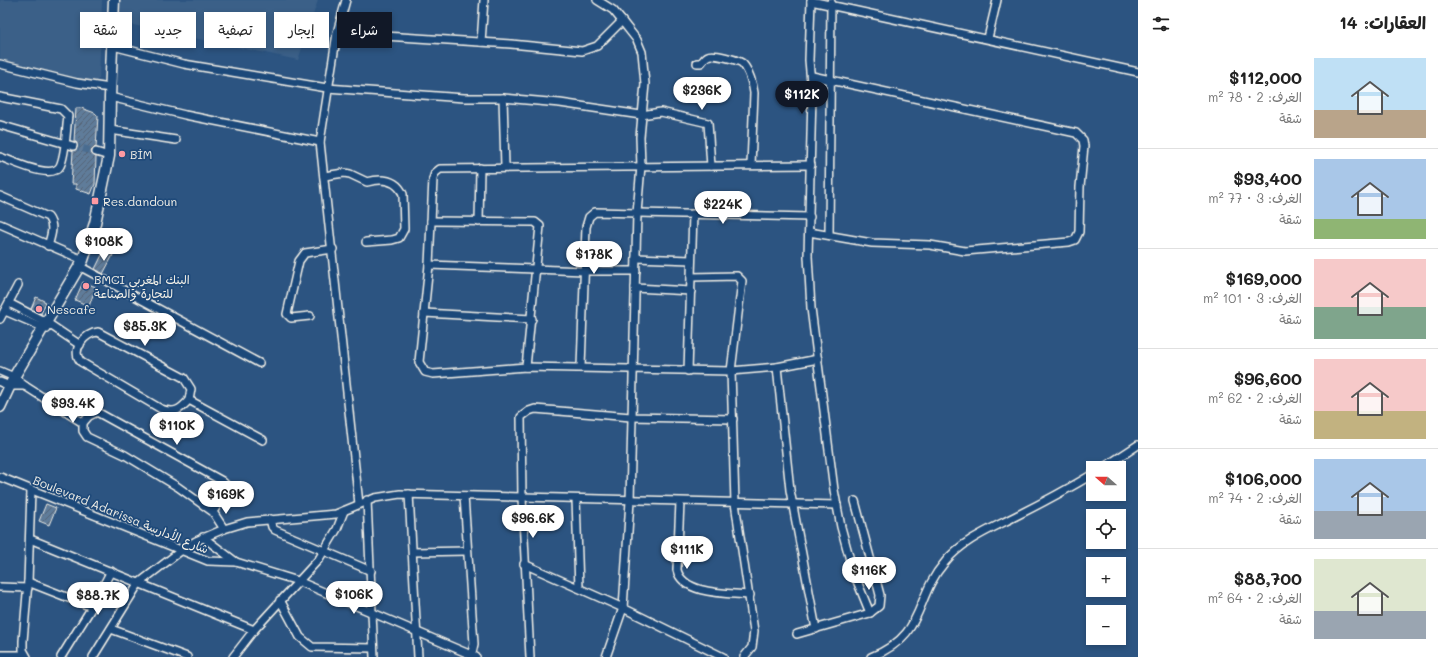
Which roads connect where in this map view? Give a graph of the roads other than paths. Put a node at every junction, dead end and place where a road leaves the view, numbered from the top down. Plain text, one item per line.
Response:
1 (114, 0) edge
2 (346, 0) edge
3 (484, 0) edge
4 (597, 0) edge
5 (811, 0) edge
6 (997, 0) edge
7 (831, 2) edge
8 (114, 12) edge
9 (343, 12) edge
10 (622, 20) junction
11 (337, 33) edge
12 (392, 36) edge
13 (988, 38) junction
14 (481, 42) junction
15 (113, 48) edge
16 (121, 48) edge
17 (697, 63) dead end
18 (0, 64) edge
19 (1138, 72) edge
20 (812, 76) junction
21 (829, 80) junction
22 (327, 88) junction
23 (110, 93) junction
24 (0, 97) edge
25 (502, 98) junction
26 (641, 115) junction
27 (0, 125) edge
28 (110, 130) junction
29 (176, 140) dead end
30 (320, 142) junction
31 (64, 144) junction
32 (73, 146) tunnel mouth
33 (96, 152) tunnel mouth
34 (109, 156) junction
35 (0, 157) edge
36 (751, 165) junction
37 (811, 165) junction
38 (642, 166) junction
39 (711, 166) junction
40 (480, 168) junction
41 (505, 168) junction
42 (324, 176) junction
43 (0, 196) edge
44 (637, 213) junction
45 (693, 214) junction
46 (810, 217) junction
47 (431, 221) junction
48 (479, 222) junction
49 (0, 224) edge
50 (809, 232) junction
51 (829, 235) junction
52 (366, 242) dead end
53 (48, 246) junction
54 (333, 249) junction
55 (636, 258) junction
56 (692, 260) junction
57 (81, 263) junction
58 (428, 265) junction
59 (537, 270) junction
60 (636, 271) junction
61 (584, 272) junction
62 (691, 277) junction
63 (18, 286) dead end
64 (635, 288) junction
65 (691, 291) junction
66 (9, 303) junction
67 (4, 311) junction
68 (424, 313) junction
69 (310, 316) dead end
70 (0, 319) edge
71 (532, 319) junction
72 (44, 325) junction
73 (80, 344) junction
74 (818, 359) junction
75 (259, 363) dead end
76 (526, 367) junction
77 (581, 367) junction
78 (777, 367) junction
79 (633, 369) junction
80 (0, 371) edge
81 (688, 371) junction
82 (731, 371) junction
83 (12, 381) junction
84 (0, 382) edge
85 (189, 400) junction
86 (0, 407) edge
87 (631, 417) junction
88 (733, 419) junction
89 (83, 423) junction
90 (263, 440) dead end
91 (1138, 445) edge
92 (1114, 461) edge
93 (0, 477) edge
94 (1086, 478) edge
95 (31, 490) junction
96 (409, 494) junction
97 (464, 496) junction
98 (522, 498) junction
99 (576, 499) junction
100 (367, 500) junction
101 (630, 501) junction
102 (854, 501) dead end
103 (680, 502) junction
104 (735, 502) junction
105 (360, 504) junction
106 (794, 504) junction
107 (837, 505) junction
108 (344, 511) junction
109 (212, 512) junction
110 (270, 519) junction
111 (224, 529) junction
112 (203, 538) junction
113 (30, 539) junction
114 (182, 550) junction
115 (323, 551) junction
116 (468, 551) junction
117 (413, 552) junction
118 (236, 562) junction
119 (524, 564) junction
120 (111, 571) junction
121 (371, 571) junction
122 (298, 581) junction
123 (139, 583) junction
124 (28, 585) junction
125 (0, 587) edge
126 (579, 588) junction
127 (750, 595) junction
128 (280, 600) junction
129 (92, 607) junction
130 (623, 608) junction
131 (373, 613) junction
132 (870, 613) junction
133 (111, 629) junction
134 (816, 629) junction
135 (254, 630) junction
136 (416, 631) junction
137 (797, 634) dead end
138 (374, 648) junction
139 (0, 655) edge
140 (26, 656) edge
141 (473, 656) edge
142 (61, 657) edge
143 (93, 657) edge
144 (187, 657) edge
145 (233, 657) edge
146 (374, 657) edge
147 (418, 657) edge
148 (530, 657) edge
149 (606, 657) edge
150 (723, 657) edge
151 (744, 657) edge
152 (871, 657) edge

1 - 8 street
2 - 9 street
3 - 14 street
4 - 10 street
5 - 7 street
5 - 20 street
6 - 13 street
7 - 13 street
7 - 21 street
10 - 14 street
10 - 26 street
11 - 22 street
12 - 14 street
13 - 19 street
15 - 23 street
16 - 22 street
17 - 36 street
18 - 23 street
20 - 21 street
20 - 37 street
21 - 51 street
21 - 51 street
22 - 25 street
22 - 30 street
23 - 28 street
23 - 30 street
24 - 31 street
25 - 26 street
25 - 41 street
26 - 38 street
26 - 39 street
27 - 31 street
28 - 29 street
28 - 34 street
30 - 42 street
31 - 32 street
31 - 35 street
33 - 34 street
34 - 57 street
36 - 37 street
36 - 39 street
37 - 46 street
38 - 39 street
38 - 41 street
38 - 44 street
40 - 41 street
40 - 47 street
40 - 48 street
42 - 52 street
42 - 54 street
43 - 53 street
44 - 45 street
44 - 55 street
44 - 61 street
45 - 46 street
45 - 56 street
46 - 50 street
47 - 48 street
47 - 58 street
48 - 59 street
49 - 53 street
50 - 51 street
50 - 74 street
53 - 57 street
54 - 69 street
54 - 105 street
55 - 56 street
55 - 60 street
56 - 62 street
57 - 72 street
57 - 75 street
58 - 59 street
58 - 68 street
59 - 61 street
59 - 71 street
60 - 61 street
60 - 64 street
61 - 77 street
62 - 65 street
62 - 82 street
63 - 66 street
64 - 65 street
64 - 79 street
65 - 81 street
66 - 67 street
66 - 72 street
67 - 70 street
67 - 72 street
68 - 71 street
68 - 76 street
71 - 76 street
72 - 73 street
72 - 83 street
73 - 85 street
73 - 85 street
74 - 78 street
74 - 107 street
76 - 77 street
77 - 79 street
78 - 82 street
78 - 106 street
79 - 81 street
79 - 87 street
80 - 83 street
81 - 82 street
82 - 88 street
83 - 84 street
83 - 86 street
83 - 89 street
85 - 90 street
87 - 88 street
87 - 98 street
87 - 101 street
88 - 104 street
89 - 109 street
89 - 109 street
91 - 92 street
93 - 95 street, Boulevard Adarissa شارع الأدارسة
94 - 152 street
95 - 113 street
95 - 114 street, Boulevard Adarissa شارع الأدارسة
96 - 97 street
96 - 100 street
96 - 117 street
97 - 98 street
97 - 116 street
98 - 99 street
98 - 119 street
99 - 101 street
99 - 126 street
100 - 105 street
100 - 121 street
101 - 103 street
101 - 130 street
102 - 132 street
103 - 104 street
103 - 127 street
104 - 106 street
104 - 127 street
105 - 108 street
106 - 107 street
106 - 134 street
107 - 132 street
108 - 110 street
108 - 115 street
109 - 111 street
110 - 111 street
110 - 115 street
111 - 112 street
112 - 114 street
112 - 118 street, Boulevard Adarissa شارع الأدارسة
113 - 120 street
113 - 124 street
114 - 118 street, Boulevard Adarissa شارع الأدارسة
114 - 123 street
115 - 121 street
115 - 122 street
116 - 117 street
116 - 141 street
117 - 136 street
118 - 122 street, Boulevard Adarissa شارع الأدارسة
119 - 126 street
119 - 148 street
120 - 123 street
120 - 129 street
121 - 131 street
122 - 128 street
122 - 131 street, Boulevard Adarissa شارع الأدارسة
123 - 133 street
123 - 135 street
124 - 125 street
124 - 129 street
124 - 140 street
126 - 130 street
127 - 151 street
128 - 135 street
128 - 138 street
129 - 142 street
130 - 149 street
130 - 150 street
131 - 136 street, Boulevard Adarissa شارع الأدارسة
131 - 138 street
132 - 134 street
133 - 143 street
133 - 144 street
134 - 137 street
135 - 145 street
136 - 141 street, Boulevard Adarissa شارع الأدارسة
136 - 147 street
138 - 146 street
139 - 140 street

